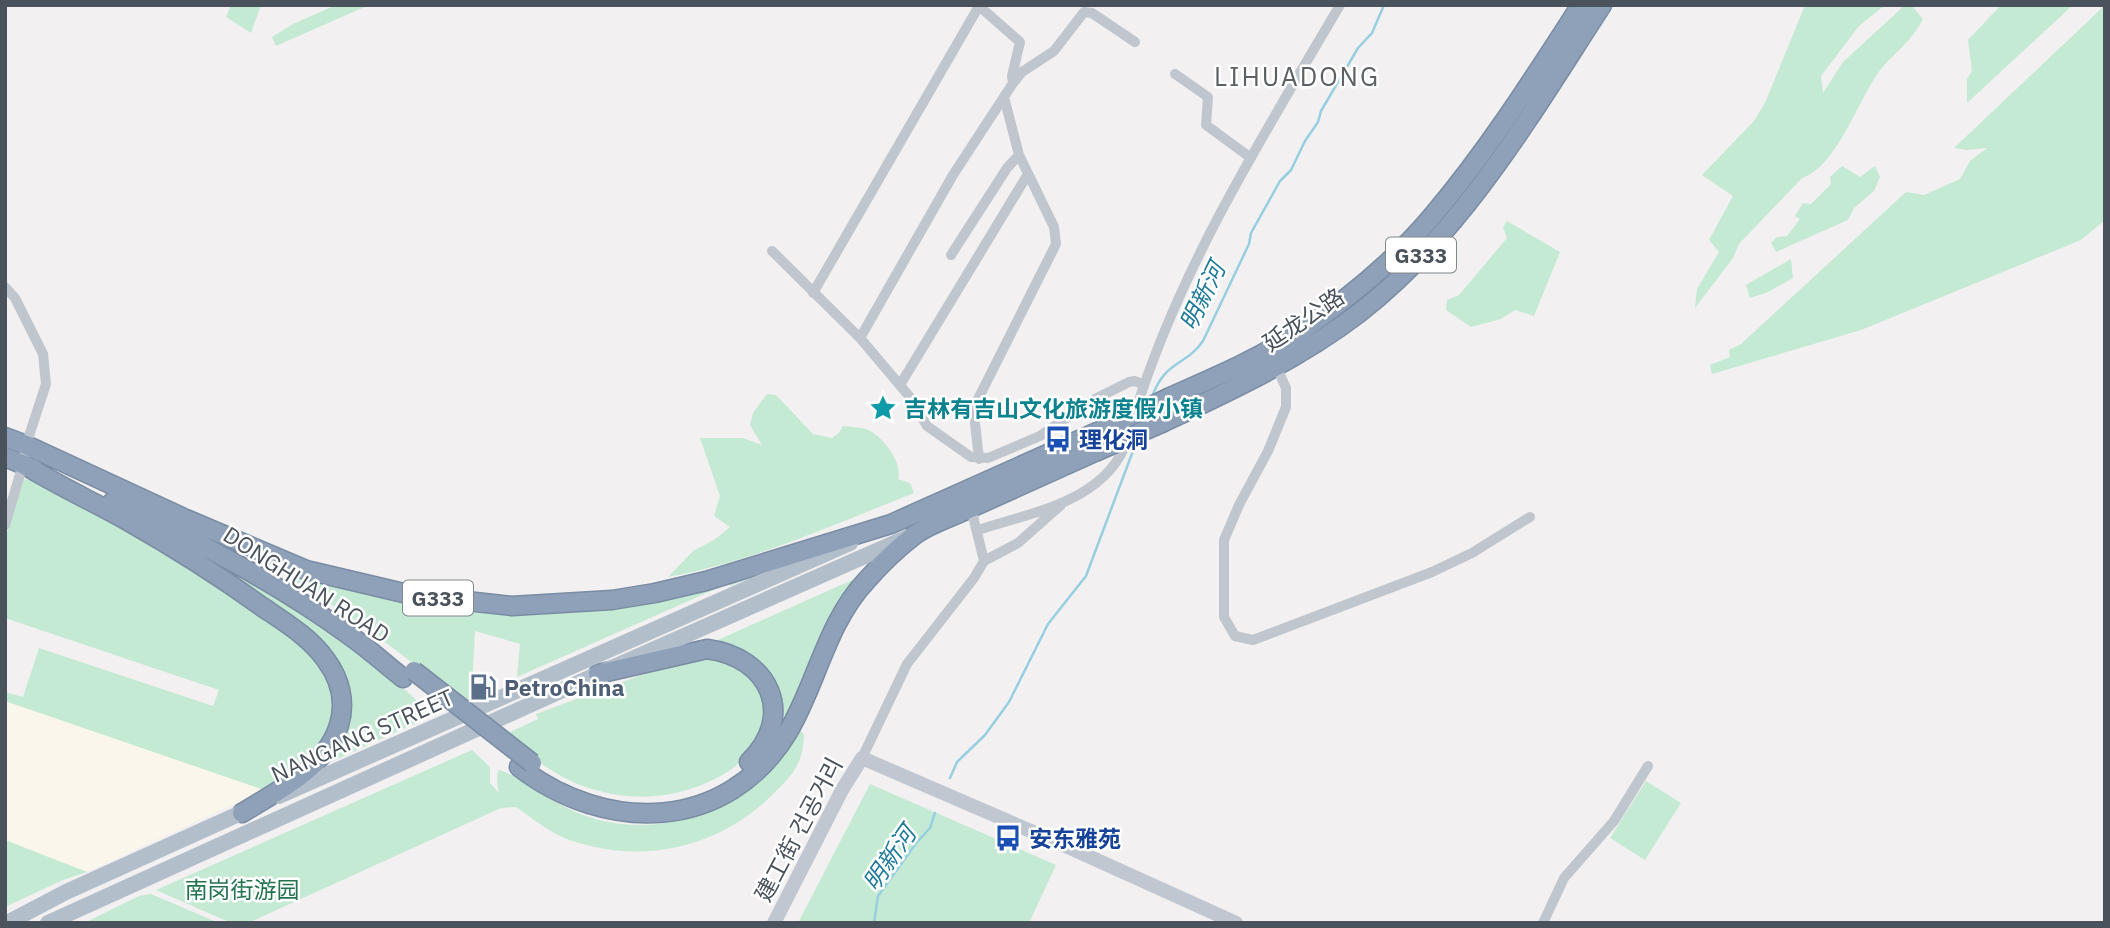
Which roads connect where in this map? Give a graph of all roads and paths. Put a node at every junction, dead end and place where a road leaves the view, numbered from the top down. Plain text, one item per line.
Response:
1 (1340, 5) edge
2 (1581, 5) edge
3 (1602, 5) edge
4 (1135, 42) dead end
5 (1175, 74) dead end
6 (1013, 83) junction
7 (1004, 97) junction
8 (1019, 155) junction
9 (1251, 158) junction
10 (1028, 174) junction
11 (772, 250) dead end
12 (951, 255) dead end
13 (5, 287) edge
14 (813, 293) junction
15 (860, 338) junction
16 (1277, 368) junction
17 (900, 385) junction
18 (1144, 385) junction
19 (1040, 436) junction
20 (5, 437) edge
21 (26, 444) junction
22 (1047, 454) junction
23 (5, 457) edge
24 (979, 459) junction
25 (23, 464) junction
26 (1066, 501) junction
27 (971, 508) junction
28 (1530, 517) dead end
29 (186, 519) junction
30 (891, 524) junction
31 (5, 525) edge
32 (978, 530) junction
33 (918, 533) junction
34 (984, 561) junction
35 (409, 674) junction
36 (598, 674) junction
37 (862, 758) junction
38 (526, 765) junction
39 (1648, 766) dead end
40 (242, 813) junction
41 (1219, 919) edge
42 (7, 923) edge
43 (48, 923) edge
44 (774, 923) edge
45 (1236, 923) edge
46 (1543, 923) edge

1 - 9 street
2 - 22 highway, 延龙公路 / G333, bridge
3 - 16 highway, 延龙公路 / G333
4 - 6 street
5 - 9 street
6 - 7 street
6 - 14 street
7 - 8 street
7 - 15 street
8 - 10 street
8 - 12 street
9 - 18 street
10 - 17 street
10 - 24 street
11 - 14 street
13 - 21 street
14 - 15 street
15 - 17 street
16 - 27 highway, 延龙公路 / G333, bridge
16 - 28 street
17 - 24 street
18 - 19 street
18 - 26 street
19 - 22 street
19 - 24 street
20 - 21 highway, DONGHUAN ROAD / G333
21 - 25 street
21 - 29 highway, DONGHUAN ROAD / G333
22 - 30 highway, 延龙公路 / G333
23 - 25 highway, DONGHUAN ROAD
25 - 31 street
25 - 35 highway, DONGHUAN ROAD
25 - 40 highway
26 - 32 street
26 - 34 street
27 - 32 street
27 - 33 highway, 延龙公路 / G333
29 - 30 highway, DONGHUAN ROAD / G333
29 - 35 highway
30 - 40 main road, NANGANG STREET
32 - 34 street
33 - 36 main road, NANGANG STREET
33 - 38 highway, G333
34 - 37 street
35 - 38 highway, bridge
36 - 38 highway
36 - 43 main road, NANGANG STREET
37 - 41 street
37 - 44 street, 建工街 건공거리
39 - 46 street
40 - 42 main road, NANGANG STREET
41 - 45 street

